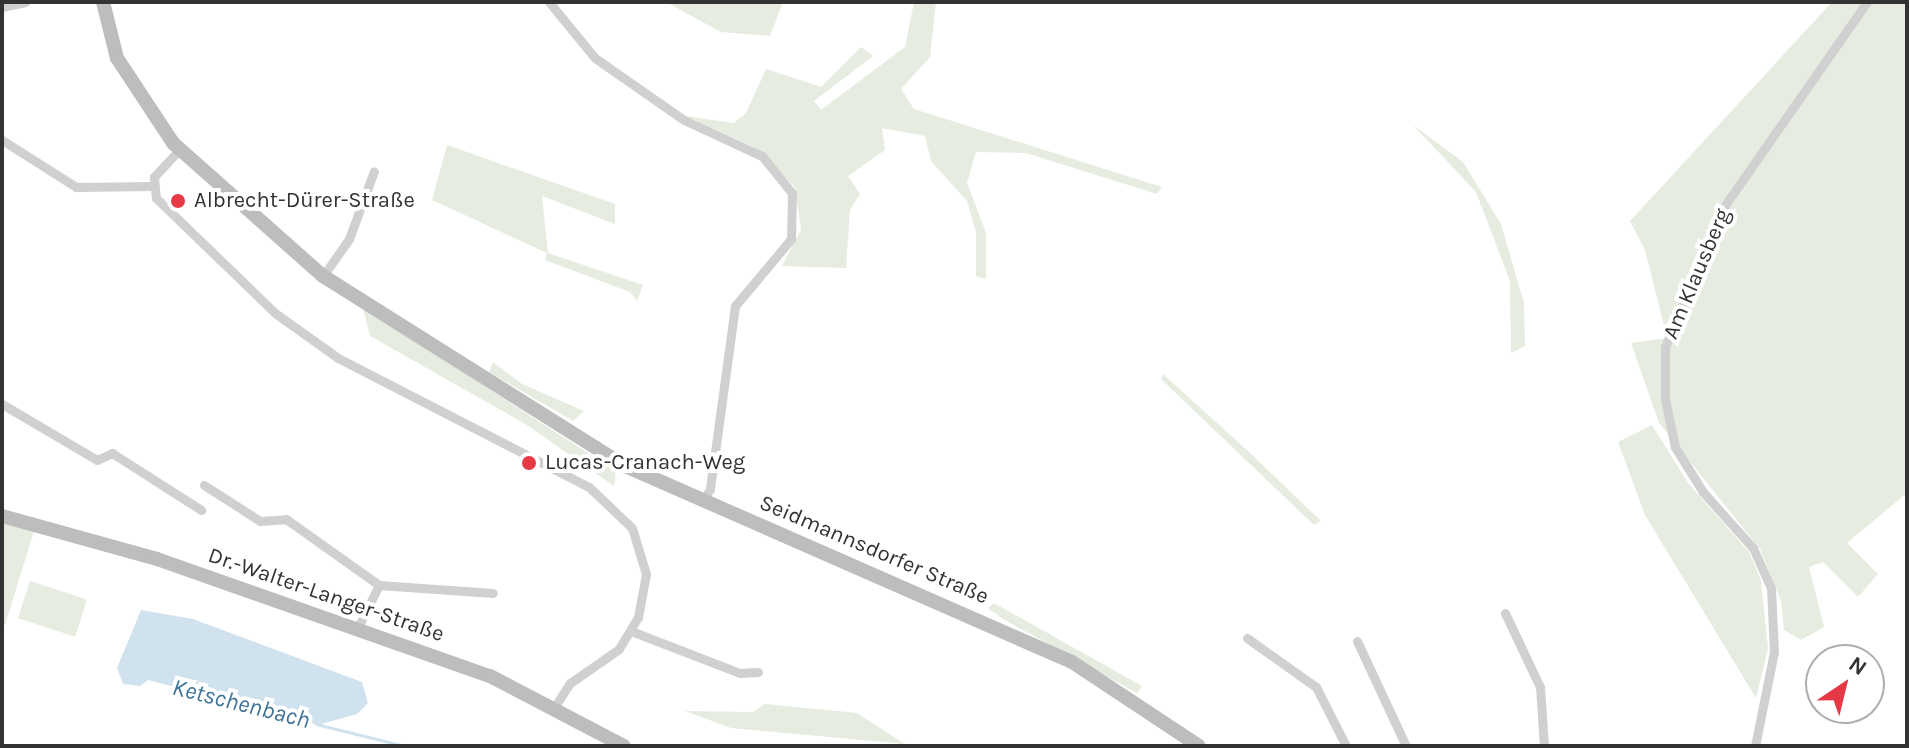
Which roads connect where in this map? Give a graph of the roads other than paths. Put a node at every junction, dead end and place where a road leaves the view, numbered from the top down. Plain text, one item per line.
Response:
1 (25, 2) edge
2 (103, 2) edge
3 (549, 2) edge
4 (1867, 2) edge
5 (2, 7) edge
6 (2, 140) edge
7 (179, 150) junction
8 (374, 171) dead end
9 (153, 186) junction
10 (323, 276) junction
11 (2, 404) edge
12 (204, 485) dead end
13 (703, 501) junction
14 (201, 510) dead end
15 (2, 516) edge
16 (379, 585) junction
17 (493, 593) dead end
18 (1505, 613) dead end
19 (357, 629) junction
20 (631, 631) junction
21 (1247, 638) dead end
22 (1357, 641) dead end
23 (758, 672) dead end
24 (555, 706) junction
25 (624, 746) edge
26 (1199, 746) edge
27 (1346, 746) edge
28 (1406, 746) edge
29 (1544, 746) edge
30 (1755, 746) edge

1 - 5 street
2 - 7 street, Seidmannsdorfer Straße
3 - 13 street
4 - 30 street, Am Klausberg
6 - 9 street
7 - 9 street
7 - 10 street, Seidmannsdorfer Straße
8 - 10 street
9 - 20 street
10 - 13 street, Seidmannsdorfer Straße
11 - 14 street
12 - 16 street
13 - 26 street, Seidmannsdorfer Straße
15 - 19 street, Dr.-Walter-Langer-Straße
16 - 17 street
16 - 19 street
18 - 29 street
19 - 24 street, Dr.-Walter-Langer-Straße
20 - 23 street
20 - 24 street
21 - 27 street
22 - 28 street
24 - 25 street, Dr.-Walter-Langer-Straße

